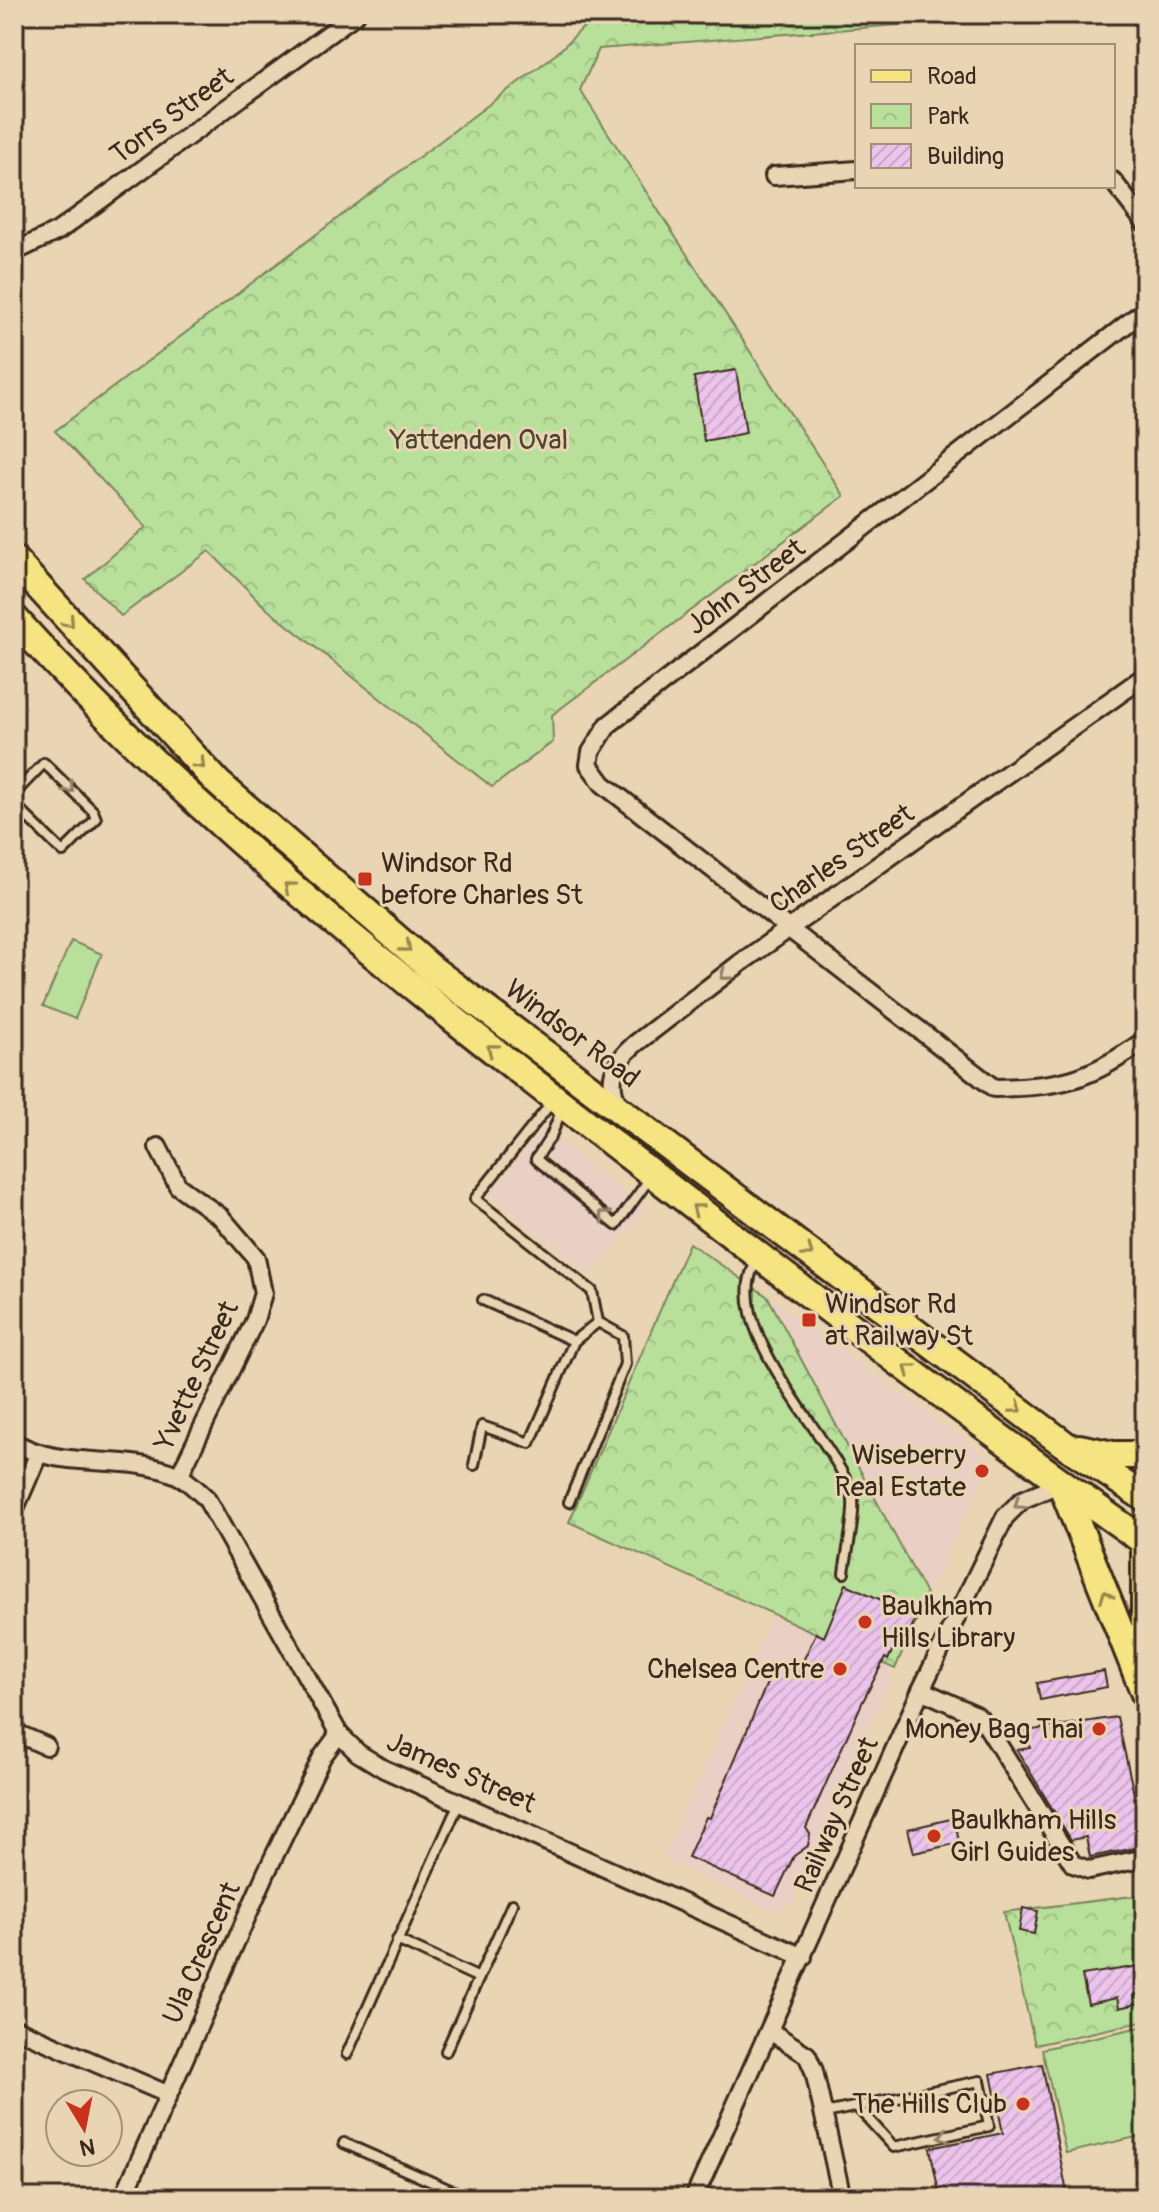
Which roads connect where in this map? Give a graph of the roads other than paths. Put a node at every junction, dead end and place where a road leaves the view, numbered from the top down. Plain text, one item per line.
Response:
1 (356, 14) edge
2 (855, 170) edge
3 (774, 176) dead end
4 (1115, 184) edge
5 (1145, 223) edge
6 (14, 252) edge
7 (1145, 310) edge
8 (14, 560) edge
9 (14, 618) edge
10 (1145, 676) edge
11 (14, 794) edge
12 (14, 804) edge
13 (784, 925) junction
14 (1145, 1040) edge
15 (559, 1102) junction
16 (620, 1110) junction
17 (158, 1147) dead end
18 (652, 1174) junction
19 (759, 1257) junction
20 (483, 1300) dead end
21 (598, 1322) junction
22 (574, 1341) junction
23 (14, 1442) edge
24 (1064, 1444) junction
25 (38, 1455) junction
26 (1145, 1455) edge
27 (474, 1465) dead end
28 (179, 1476) junction
29 (1061, 1483) junction
30 (1145, 1498) edge
31 (569, 1502) dead end
32 (14, 1511) edge
33 (1145, 1541) edge
34 (844, 1573) dead end
35 (1145, 1662) edge
36 (921, 1690) junction
37 (1145, 1694) edge
38 (14, 1732) edge
39 (339, 1734) junction
40 (46, 1746) dead end
41 (459, 1801) junction
42 (1145, 1858) edge
43 (512, 1904) dead end
44 (397, 1940) junction
45 (803, 1957) junction
46 (479, 1978) junction
47 (14, 2028) edge
48 (770, 2031) junction
49 (446, 2051) dead end
50 (347, 2054) dead end
51 (167, 2094) junction
52 (858, 2108) junction
53 (825, 2113) junction
54 (344, 2143) dead end
55 (123, 2198) edge
56 (468, 2198) edge
57 (694, 2198) edge
58 (842, 2198) edge

1 - 6 street, Torrs Street
2 - 3 street
4 - 5 street
7 - 13 street, John Street
8 -> 16 main road, Windsor Road
15 -> 9 main road
10 - 13 street, Charles Street
11 -> 12 lane
13 - 14 street, John Street
13 -> 16 street, Charles Street
15 - 18 main road
18 -> 15 lane
15 - 21 lane
16 -> 24 main road, Windsor Road
17 - 28 street, Yvette Street
19 -> 18 main road
29 -> 19 main road
19 - 34 lane
20 - 22 lane
21 - 22 lane
21 - 31 lane
22 - 27 lane
23 - 25 street
24 - 26 main road
24 - 30 main road, Windsor Road
25 - 28 street, James Street
25 - 32 street
28 - 39 street, James Street
29 - 33 main road
29 -> 36 street, Railway Street
37 -> 29 main road
33 - 35 main road
36 - 42 street
36 - 45 street, Railway Street
38 - 40 street
39 - 41 street, James Street
39 - 51 street, Ula Crescent
41 - 44 lane
41 - 45 street, James Street
43 - 46 lane
44 - 46 lane
44 - 50 lane
45 - 48 street, Railway Street
46 - 49 lane
47 - 51 street
48 - 53 street
48 - 57 street, Railway Street
51 - 55 street, Ula Crescent
52 -> 52 lane
52 - 53 lane
53 - 58 street
54 - 56 lane

